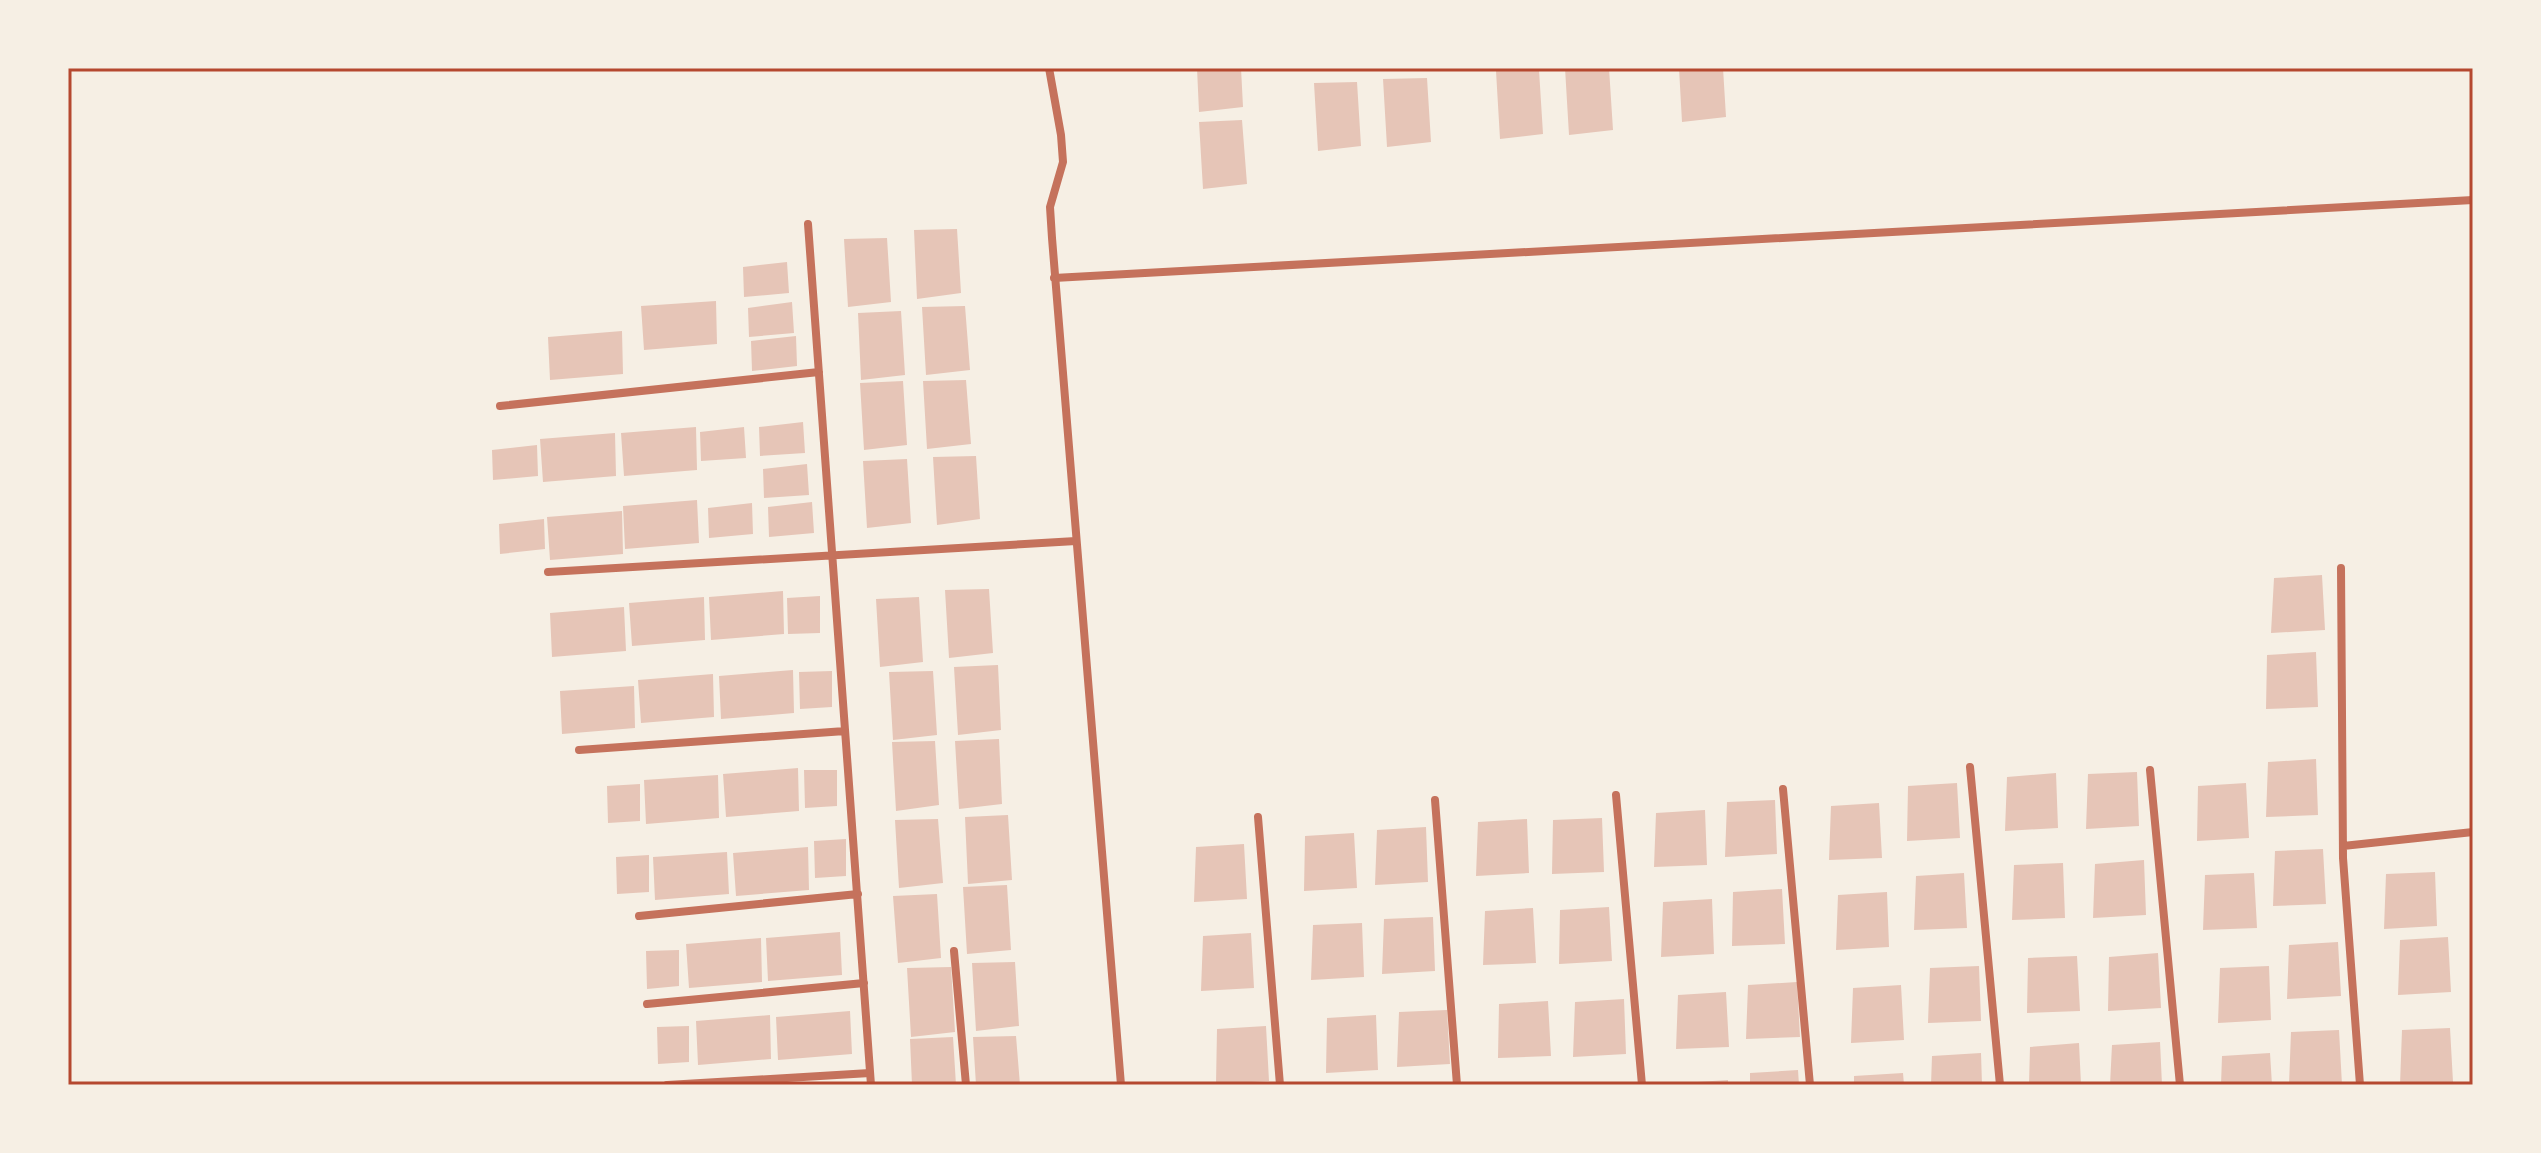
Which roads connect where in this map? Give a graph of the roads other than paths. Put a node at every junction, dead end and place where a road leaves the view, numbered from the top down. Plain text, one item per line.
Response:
1 (1049, 68) edge
2 (2473, 200) edge
3 (808, 224) dead end
4 (1054, 278) junction
5 (819, 372) junction
6 (500, 406) dead end
7 (1076, 541) junction
8 (833, 555) junction
9 (2341, 568) dead end
10 (548, 572) dead end
11 (845, 731) junction
12 (579, 750) dead end
13 (1970, 767) dead end
14 (2150, 770) dead end
15 (1783, 789) dead end
16 (1616, 795) dead end
17 (1435, 800) dead end
18 (1258, 817) dead end
19 (2473, 832) edge
20 (2343, 846) junction
21 (858, 894) junction
22 (639, 916) dead end
23 (954, 951) dead end
24 (864, 983) junction
25 (647, 1004) dead end
26 (870, 1073) junction
27 (667, 1085) edge
28 (871, 1085) edge
29 (966, 1085) edge
30 (1121, 1085) edge
31 (1280, 1085) edge
32 (1457, 1085) edge
33 (1642, 1085) edge
34 (1810, 1085) edge
35 (2000, 1085) edge
36 (2180, 1085) edge
37 (2360, 1085) edge

1 - 4 street
2 - 4 street
3 - 5 street
4 - 7 street
5 - 6 street
5 - 8 street
7 - 8 street
7 - 30 street
8 - 10 street
8 - 11 street
9 - 20 street
11 - 12 street
11 - 21 street
13 - 35 street
14 - 36 street
15 - 34 street
16 - 33 street
17 - 32 street
18 - 31 street
19 - 20 street
20 - 37 street
21 - 22 street
21 - 24 street
23 - 29 street
24 - 25 street
24 - 26 street
26 - 27 street
26 - 28 street

